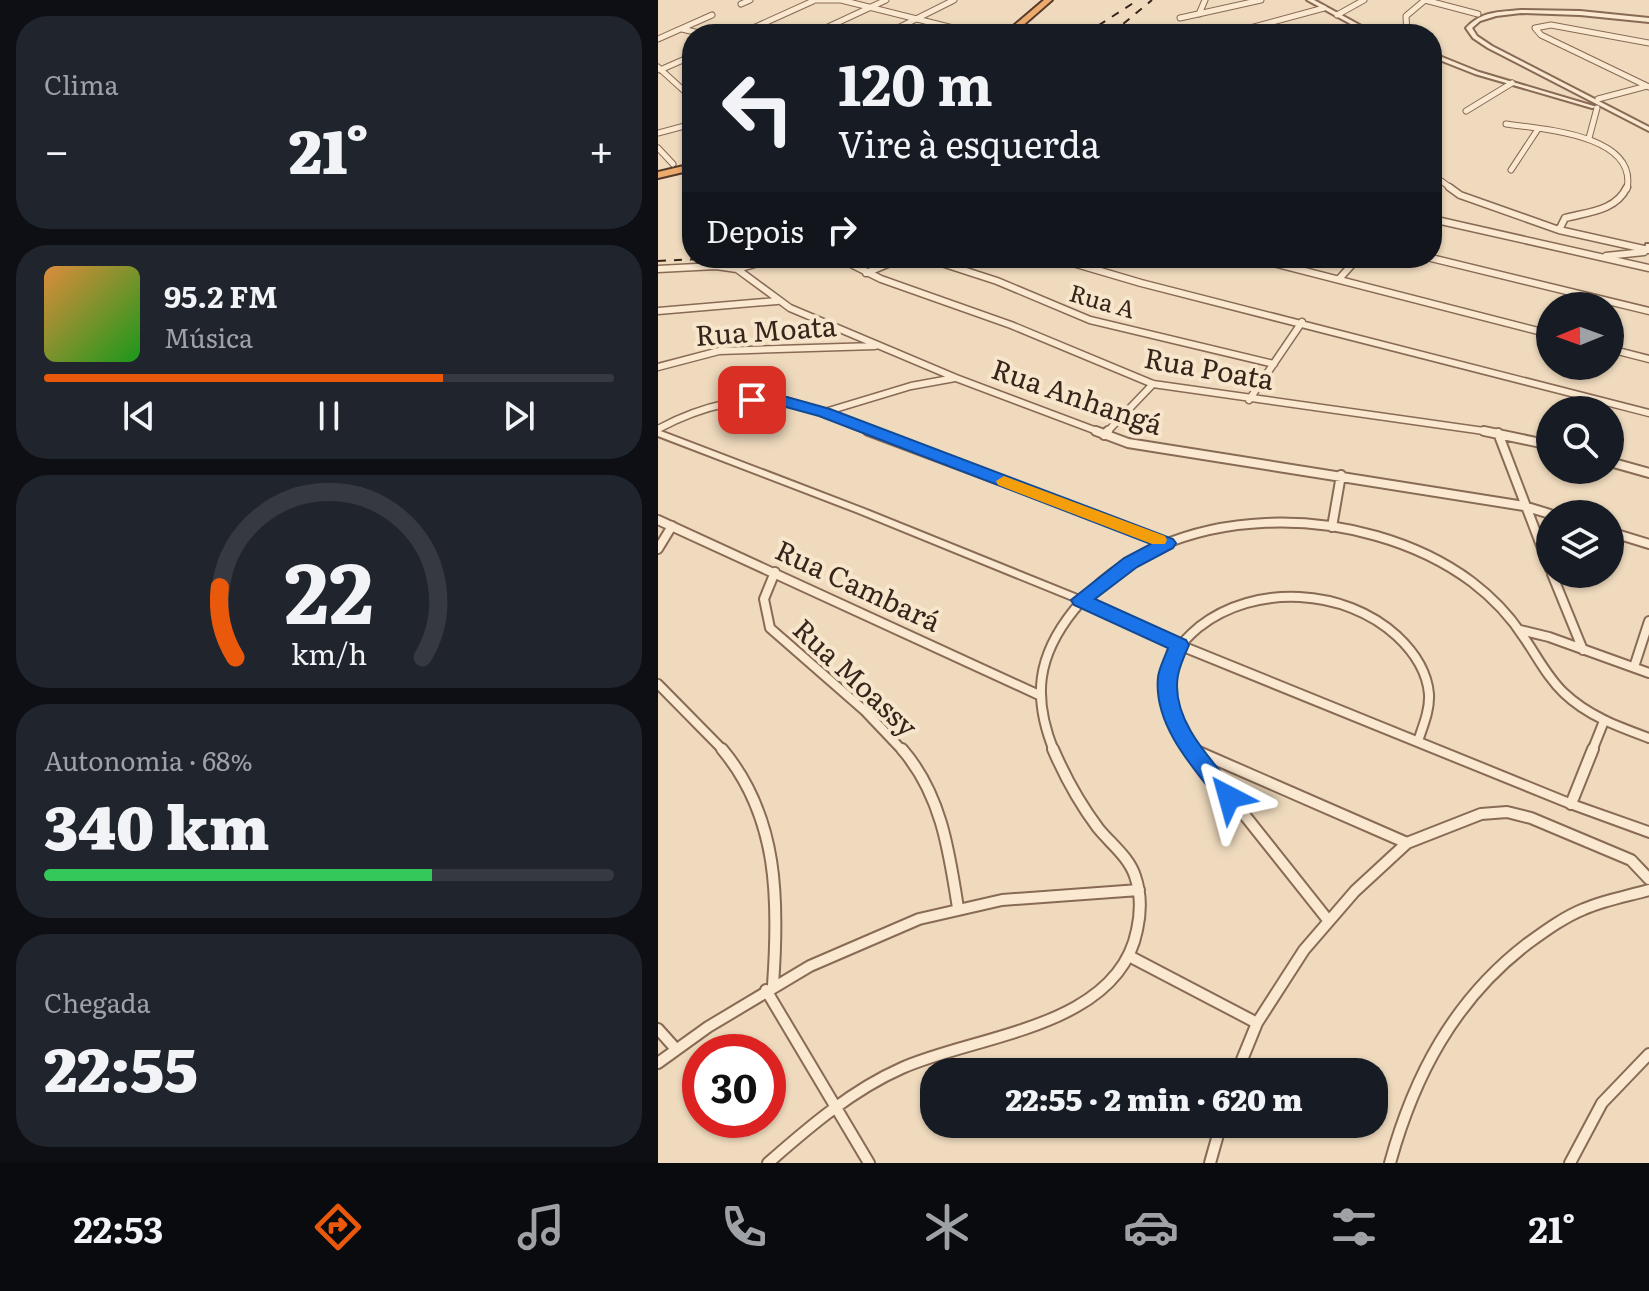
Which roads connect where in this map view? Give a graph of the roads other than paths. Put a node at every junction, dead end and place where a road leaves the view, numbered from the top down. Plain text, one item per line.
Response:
1 (750, 0) edge
2 (812, 0) edge
3 (841, 0) edge
4 (886, 0) edge
5 (954, 0) edge
6 (1048, 0) edge
7 (1059, 0) edge
8 (1205, 0) edge
9 (1261, 0) edge
10 (1310, 0) edge
11 (1364, 0) edge
12 (1425, 0) edge
13 (1527, 3) dead end
14 (1541, 3) dead end
15 (741, 4) dead end
16 (1513, 4) dead end
17 (1503, 5) dead end
18 (872, 6) junction
19 (1324, 8) junction
20 (1199, 14) junction
21 (1478, 14) junction
22 (712, 15) dead end
23 (1337, 15) junction
24 (919, 17) junction
25 (1180, 18) dead end
26 (1649, 20) edge
27 (693, 24) edge
28 (761, 24) edge
29 (834, 24) edge
30 (905, 24) edge
31 (942, 24) edge
32 (1020, 24) edge
33 (1031, 24) edge
34 (1265, 24) edge
35 (1352, 24) edge
36 (1406, 24) edge
37 (682, 29) edge
38 (658, 39) edge
39 (1649, 43) edge
40 (1442, 58) edge
41 (682, 60) edge
42 (659, 69) edge
43 (1554, 79) junction
44 (1512, 83) junction
45 (1648, 86) edge
46 (682, 88) edge
47 (1573, 91) junction
48 (1598, 104) junction
49 (1466, 111) dead end
50 (1612, 111) junction
51 (1634, 117) junction
52 (1506, 124) dead end
53 (682, 127) edge
54 (1649, 127) edge
55 (1538, 129) junction
56 (658, 133) edge
57 (1589, 138) junction
58 (658, 148) edge
59 (1511, 170) dead end
60 (666, 171) edge
61 (682, 176) edge
62 (658, 182) edge
63 (1442, 182) edge
64 (1442, 221) edge
65 (1560, 228) junction
66 (1649, 250) edge
67 (1597, 256) junction
68 (1608, 259) junction
69 (1442, 261) edge
70 (682, 268) edge
71 (730, 268) edge
72 (741, 268) edge
73 (857, 268) edge
74 (878, 268) edge
75 (957, 268) edge
76 (1090, 268) edge
77 (1294, 268) edge
78 (1349, 268) edge
79 (1649, 268) edge
80 (658, 269) edge
81 (737, 269) junction
82 (866, 273) junction
83 (1339, 279) junction
84 (777, 301) junction
85 (658, 311) edge
86 (1649, 311) edge
87 (1302, 322) junction
88 (1536, 330) edge
89 (878, 346) junction
90 (1624, 353) edge
91 (679, 359) junction
92 (1649, 359) edge
93 (658, 360) edge
94 (1274, 364) junction
95 (658, 367) edge
96 (956, 378) junction
97 (1153, 384) junction
98 (1249, 400) junction
99 (825, 412) junction
100 (1649, 413) edge
101 (660, 431) edge
102 (1498, 433) junction
103 (1104, 435) junction
104 (1536, 442) edge
105 (1624, 466) edge
106 (1649, 473) edge
107 (1341, 475) junction
108 (1524, 506) junction
109 (1536, 510) edge
110 (658, 520) edge
111 (672, 526) junction
112 (1332, 527) junction
113 (1536, 535) edge
114 (1624, 536) edge
115 (1167, 543) junction
116 (1649, 544) edge
117 (658, 549) edge
118 (775, 572) junction
119 (1558, 588) edge
120 (1081, 600) junction
121 (1649, 621) edge
122 (1520, 630) junction
123 (1549, 637) junction
124 (1526, 641) junction
125 (1179, 645) junction
126 (1583, 650) junction
127 (1634, 667) junction
128 (1649, 673) edge
129 (658, 684) edge
130 (1039, 695) junction
131 (1604, 721) junction
132 (1649, 738) edge
133 (1418, 741) junction
134 (1189, 748) junction
135 (1571, 804) junction
136 (1649, 832) edge
137 (1407, 843) junction
138 (1649, 879) edge
139 (1139, 890) junction
140 (1649, 890) edge
141 (958, 908) junction
142 (1328, 920) junction
143 (1129, 956) junction
144 (770, 988) junction
145 (1257, 1023) junction
146 (658, 1029) edge
147 (675, 1048) junction
148 (1649, 1054) edge
149 (1243, 1058) edge
150 (658, 1063) edge
151 (836, 1106) junction
152 (1217, 1138) edge
153 (768, 1163) edge
154 (869, 1163) edge
155 (1210, 1163) edge
156 (1390, 1163) edge
157 (1570, 1163) edge

1 - 15 street
2 - 3 street
2 - 28 street
3 - 18 street
4 - 18 street
5 - 24 street
6 - 32 highway
7 - 33 highway
8 - 20 street
9 - 20 street
10 - 19 street
11 - 23 street
12 - 21 street
12 - 36 street
13 - 16 street
14 - 26 street
17 - 21 street
18 - 24 street
18 - 29 street
19 - 23 street
19 - 34 street
20 - 25 street
21 - 43 street
22 - 27 street
23 - 35 street
24 - 30 street
24 - 31 street
37 - 38 street
39 - 45 street
40 - 44 street
41 - 42 street
42 - 46 street
43 - 47 street
43 - 48 street
44 - 48 street
44 - 49 street
45 - 48 street
47 - 48 street
47 - 50 street
48 - 50 street
48 - 51 street
48 - 57 street
50 - 51 street
50 - 54 street
51 - 54 street
52 - 55 street
53 - 56 street
55 - 57 street
55 - 59 street
57 - 65 street
58 - 60 street
61 - 62 highway
63 - 65 street
64 - 67 street
65 - 66 street
66 - 67 street
66 - 68 street
67 - 68 street
68 - 79 street
69 - 86 street
70 - 80 street
71 - 81 street
72 - 81 street
73 - 82 street, Rua Poata
74 - 82 street
75 - 94 street, Rua A
76 - 87 street
77 - 83 street
78 - 83 street
81 - 84 street, Rua Anhangá
82 - 97 street, Rua Poata
83 - 88 street
84 - 85 street
84 - 89 street, Rua Anhangá
87 - 94 street
87 - 100 street
89 - 91 street, Rua Moata
89 - 96 street, Rua Anhangá
90 - 92 street
91 - 93 street
91 - 95 street, Rua Moata
94 - 98 street
96 - 99 street
96 - 103 street, Rua Anhangá
97 - 98 street, Rua Poata
97 - 103 street
98 - 102 street, Rua Poata
99 - 101 street
99 - 115 street
101 - 120 street
102 - 104 street, Rua Poata
102 - 108 street
103 - 107 street, Rua Anhangá
105 - 106 street
107 - 108 street, Rua Anhangá
107 - 112 street
108 - 109 street, Rua Anhangá
108 - 113 street
110 - 111 street, Rua Cambará
111 - 117 street
111 - 118 street, Rua Cambará
112 - 115 street
112 - 122 street
114 - 116 street
115 - 120 street
118 - 130 street, Rua Cambará
118 - 141 street, Rua Moassy
119 - 126 street
120 - 125 street
120 - 130 street
121 - 127 street
122 - 123 street
122 - 124 street
123 - 124 street
123 - 126 street
124 - 131 street
125 - 133 street
125 - 133 street
125 - 134 street
126 - 127 street
127 - 128 street
129 - 144 street
130 - 139 street
131 - 132 street
131 - 135 street
133 - 135 street
134 - 137 street
134 - 142 street
135 - 136 street
137 - 138 street
137 - 142 street
139 - 141 street
139 - 143 street
140 - 156 street
141 - 144 street
142 - 145 street
143 - 145 street
143 - 151 street
144 - 147 street
144 - 151 street
145 - 149 street
146 - 147 street
147 - 150 street
148 - 157 street
151 - 153 street
151 - 154 street
152 - 155 street

